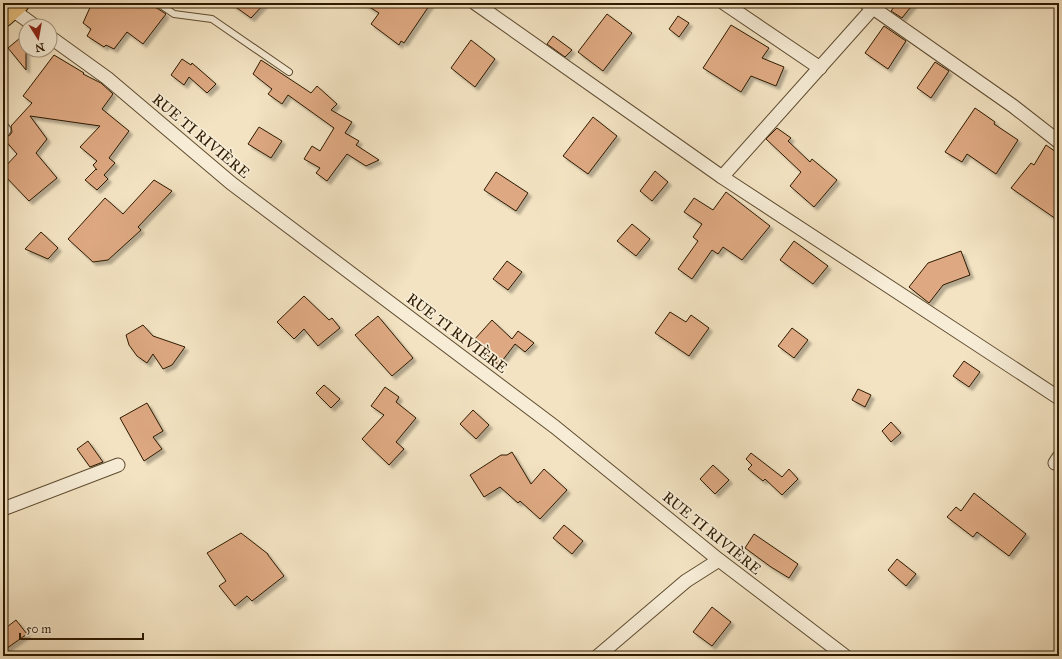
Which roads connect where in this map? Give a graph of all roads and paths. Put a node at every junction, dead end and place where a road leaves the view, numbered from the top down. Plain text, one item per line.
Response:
1 (158, 3) edge
2 (476, 3) edge
3 (724, 3) edge
4 (870, 6) edge
5 (9, 8) edge
6 (23, 18) edge
7 (58, 43) edge
8 (820, 68) junction
9 (289, 72) dead end
10 (1059, 142) edge
11 (722, 176) junction
12 (1059, 398) edge
13 (118, 465) dead end
14 (3, 510) edge
15 (719, 560) junction
16 (598, 656) edge
17 (845, 656) edge

1 - 9 lane
2 - 11 street
3 - 8 street
4 - 8 street
4 - 10 street
5 - 6 street
7 - 15 street, RUE TI RIVIÈRE
8 - 11 street
11 - 12 street
13 - 14 street
15 - 16 street
15 - 17 street, RUE TI RIVIÈRE

